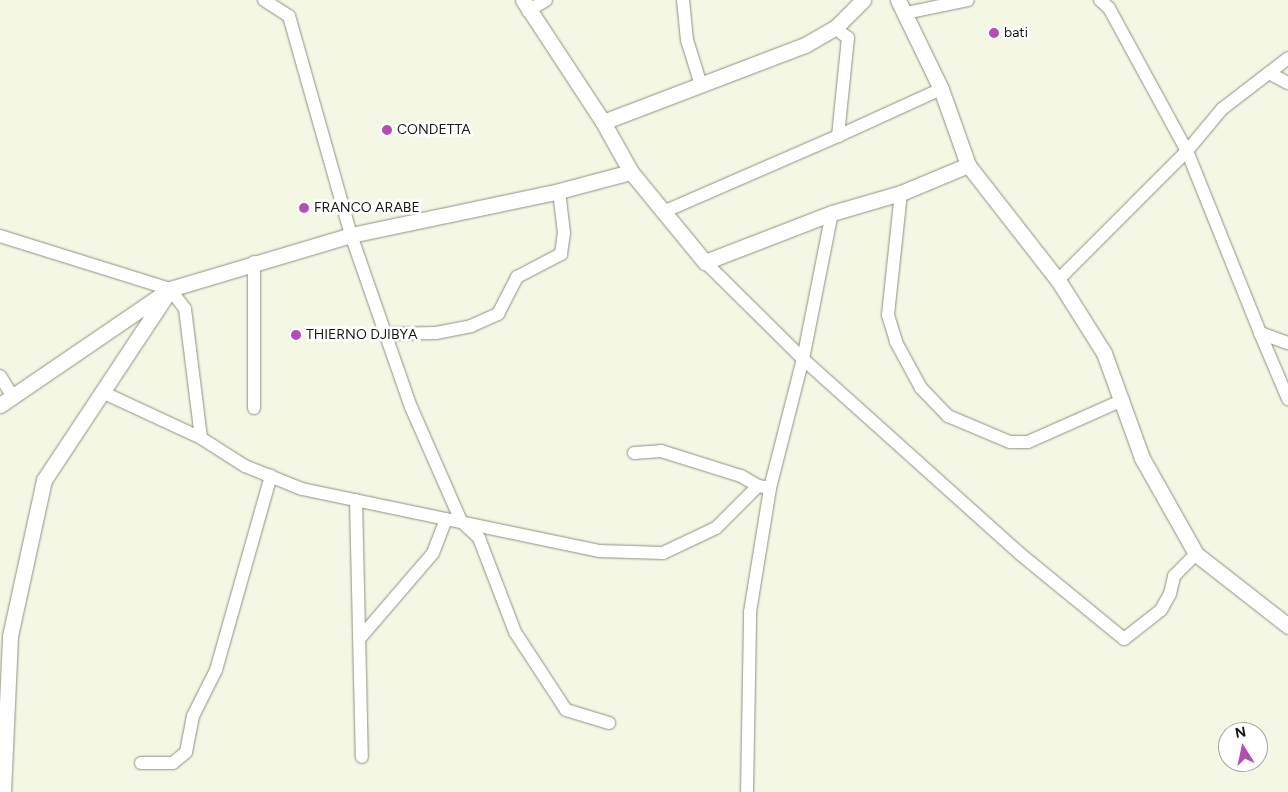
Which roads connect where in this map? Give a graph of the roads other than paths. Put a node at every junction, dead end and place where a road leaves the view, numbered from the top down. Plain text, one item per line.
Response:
1 (264, 0) edge
2 (546, 0) edge
3 (683, 0) edge
4 (898, 0) edge
5 (968, 0) edge
6 (1100, 0) edge
7 (860, 1) edge
8 (526, 5) edge
9 (906, 13) junction
10 (835, 28) junction
11 (1288, 58) edge
12 (1269, 73) junction
13 (1288, 83) edge
14 (701, 85) junction
15 (941, 89) junction
16 (603, 122) junction
17 (838, 136) junction
18 (1187, 151) junction
19 (968, 165) junction
20 (631, 172) junction
21 (559, 191) junction
22 (901, 193) junction
23 (663, 212) junction
24 (832, 214) junction
25 (351, 235) junction
26 (0, 236) edge
27 (254, 262) junction
28 (705, 262) junction
29 (1058, 280) junction
30 (170, 289) junction
31 (1260, 333) junction
32 (386, 334) junction
33 (1288, 343) edge
34 (803, 359) junction
35 (0, 376) edge
36 (102, 392) junction
37 (13, 396) junction
38 (1288, 399) edge
39 (1123, 400) junction
40 (0, 405) edge
41 (254, 408) dead end
42 (201, 438) junction
43 (634, 453) dead end
44 (271, 476) junction
45 (764, 487) junction
46 (356, 500) junction
47 (446, 519) junction
48 (461, 521) junction
49 (1196, 554) junction
50 (1288, 626) edge
51 (360, 638) junction
52 (609, 723) dead end
53 (362, 757) dead end
54 (141, 763) dead end
55 (3, 792) edge
56 (747, 792) edge

1 - 25 street
2 - 8 street
3 - 14 street
4 - 9 street
5 - 9 street
6 - 18 street
7 - 10 street
8 - 16 street
9 - 15 street
10 - 14 street
10 - 17 street
11 - 12 street
12 - 13 street
12 - 18 street
14 - 16 street
15 - 17 street
15 - 19 street
16 - 20 street
17 - 23 street
18 - 29 street
18 - 31 street
19 - 22 street
19 - 29 street
20 - 21 street
20 - 23 street
21 - 25 street
21 - 32 street
22 - 24 street
22 - 39 street
23 - 28 street
24 - 28 street
24 - 34 street
25 - 27 street
25 - 32 street
26 - 30 street
27 - 30 street
27 - 41 street
28 - 34 street
29 - 39 street
30 - 36 street
30 - 37 street
30 - 42 street
31 - 33 street
31 - 38 street
32 - 48 street
34 - 45 street
34 - 49 street
35 - 37 street
36 - 42 street
36 - 55 street
37 - 40 street
39 - 49 street
42 - 44 street
43 - 45 street
44 - 46 street
44 - 54 street
45 - 48 street
45 - 56 street
46 - 47 street
46 - 51 street
47 - 48 street
47 - 51 street
48 - 52 street
49 - 50 street
51 - 53 street

